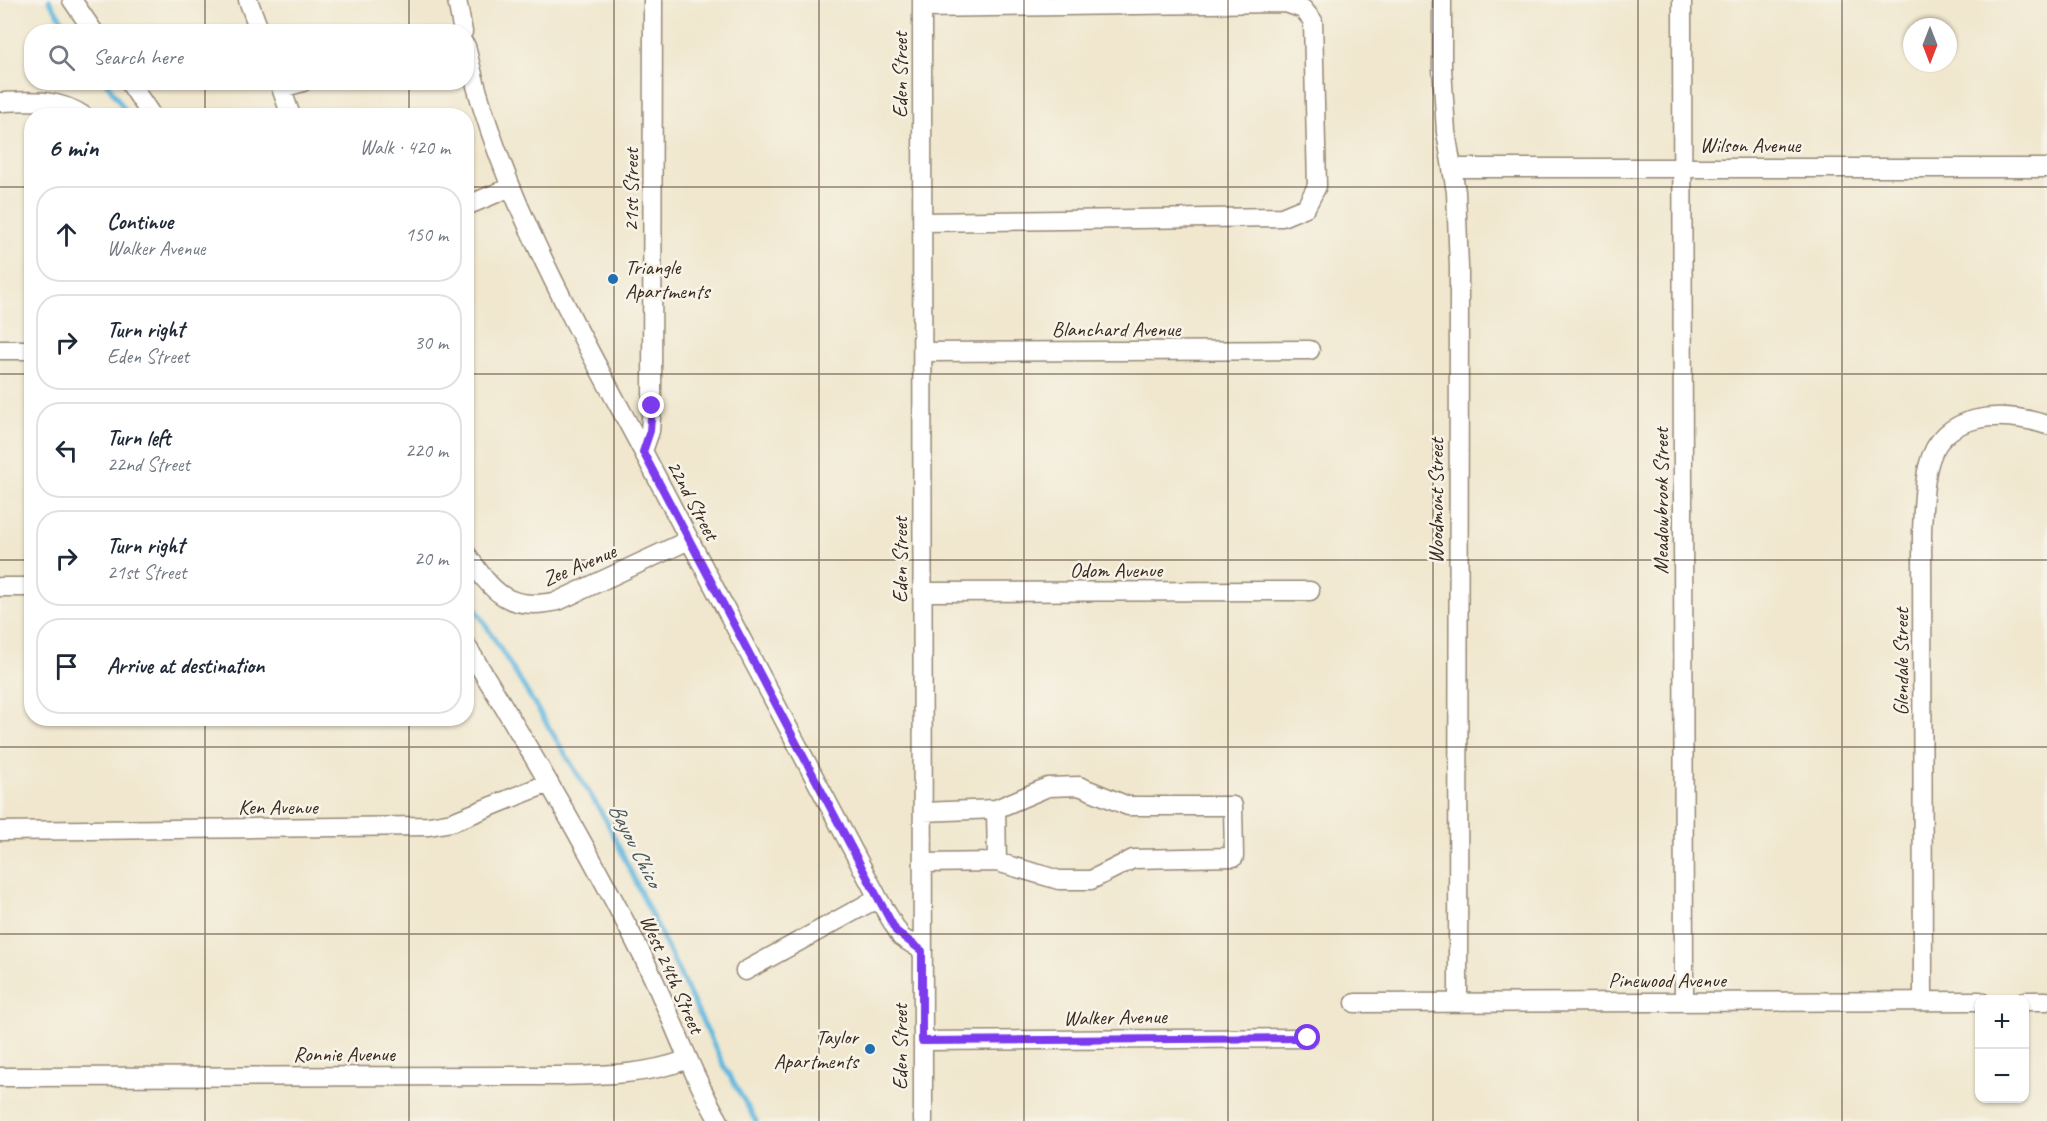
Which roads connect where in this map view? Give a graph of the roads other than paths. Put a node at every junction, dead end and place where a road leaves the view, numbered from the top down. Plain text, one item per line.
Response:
1 (72, 0) edge
2 (248, 0) edge
3 (457, 0) edge
4 (653, 0) edge
5 (1442, 0) edge
6 (1682, 0) edge
7 (922, 4) edge
8 (88, 24) edge
9 (257, 24) edge
10 (462, 24) edge
11 (474, 72) edge
12 (134, 90) edge
13 (282, 90) edge
14 (0, 102) edge
15 (69, 108) edge
16 (147, 108) edge
17 (288, 108) edge
18 (1453, 168) junction
19 (1682, 168) junction
20 (2047, 168) edge
21 (511, 187) junction
22 (474, 203) edge
23 (922, 222) junction
24 (0, 350) edge
25 (24, 350) edge
26 (1310, 350) dead end
27 (923, 352) junction
28 (2047, 425) edge
29 (643, 452) junction
30 (689, 540) junction
31 (474, 563) edge
32 (0, 587) edge
33 (24, 587) edge
34 (1310, 591) dead end
35 (922, 592) junction
36 (474, 658) edge
37 (549, 783) junction
38 (996, 809) junction
39 (923, 812) junction
40 (0, 831) edge
41 (997, 862) junction
42 (922, 863) junction
43 (878, 898) junction
44 (922, 951) junction
45 (745, 970) dead end
46 (1923, 1001) junction
47 (1975, 1001) edge
48 (2029, 1001) edge
49 (2047, 1001) edge
50 (1684, 1002) junction
51 (1355, 1003) dead end
52 (1458, 1003) junction
53 (1308, 1038) dead end
54 (922, 1041) junction
55 (686, 1060) junction
56 (0, 1077) edge
57 (719, 1121) edge
58 (923, 1121) edge

1 - 8 street
2 - 9 street
3 - 10 street
4 - 29 street, 21st Street
5 - 18 street, Woodmont Street
6 - 19 street, Meadowbrook Street
7 - 23 street, Eden Street
7 - 23 street
11 - 21 street, 22nd Street
12 - 16 street
13 - 17 street
14 - 15 street
18 - 19 street, Wilson Avenue
18 - 52 street, Woodmont Street
19 - 20 street, Wilson Avenue
19 - 50 street, Meadowbrook Street
21 - 22 street
21 - 29 street, 22nd Street
23 - 27 street, Eden Street
24 - 25 street
26 - 27 street, Blanchard Avenue
27 - 35 street, Eden Street
28 - 46 street, Glendale Street
29 - 30 street, 22nd Street
30 - 31 street, Zee Avenue
30 - 43 street, 22nd Street
32 - 33 street
34 - 35 street, Odom Avenue
35 - 39 street, Eden Street
36 - 37 street, West 24th Street
37 - 40 street, Ken Avenue
37 - 55 street, West 24th Street
38 - 39 street
38 - 41 street
38 - 41 street
39 - 42 street, Eden Street
41 - 42 street
42 - 44 street, Eden Street
43 - 44 street, 22nd Street
43 - 45 street
44 - 54 street, Eden Street
46 - 47 street, Pinewood Avenue
46 - 50 street, Pinewood Avenue
48 - 49 street
50 - 52 street, Pinewood Avenue
51 - 52 street, Pinewood Avenue
53 - 54 street, Walker Avenue
54 - 58 street, Eden Street
55 - 56 street, Ronnie Avenue
55 - 57 street, West 24th Street

